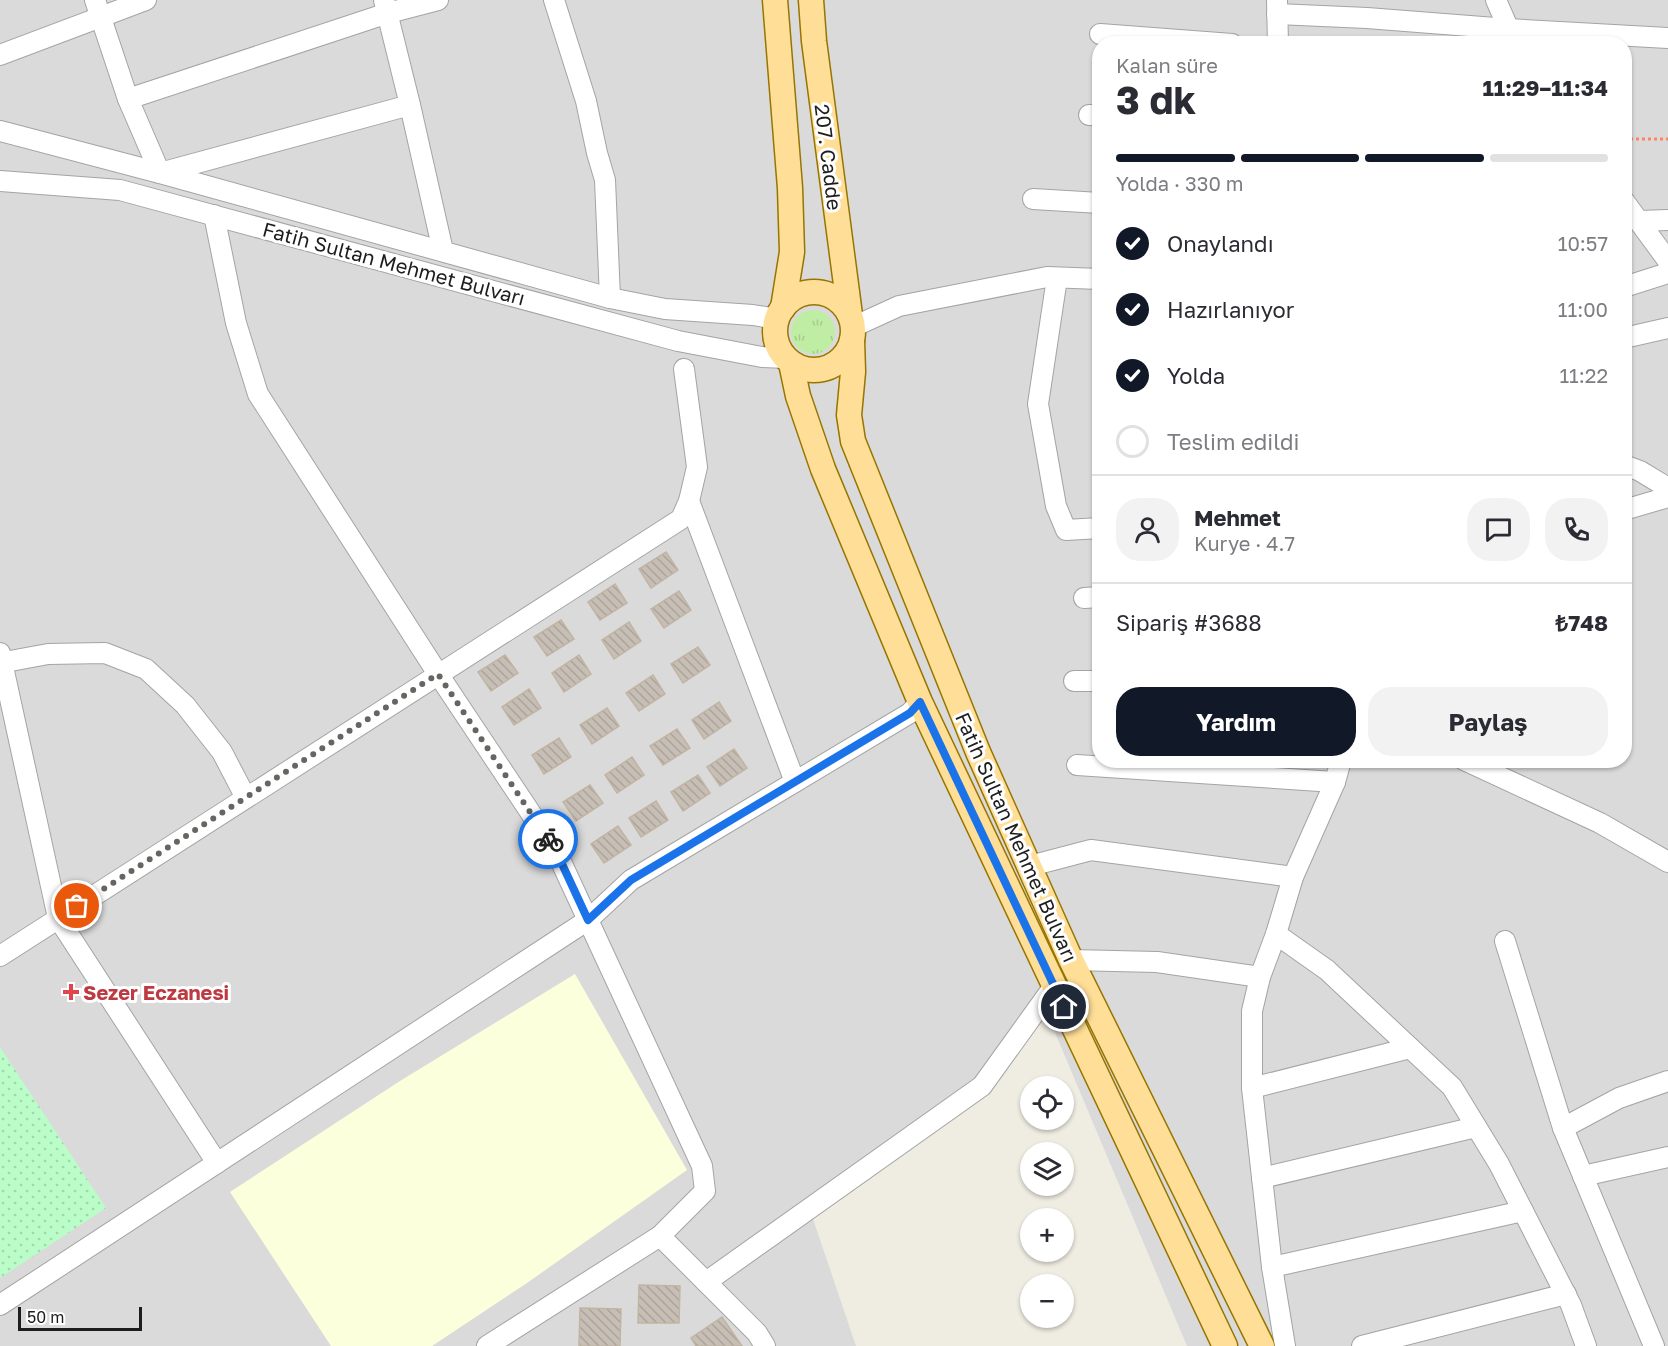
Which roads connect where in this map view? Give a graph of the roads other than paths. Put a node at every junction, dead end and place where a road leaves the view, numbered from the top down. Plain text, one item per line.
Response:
1 (146, 0) edge
2 (438, 0) edge
3 (554, 0) edge
4 (775, 0) edge
5 (811, 0) edge
6 (1496, 0) edge
7 (386, 7) edge
8 (1277, 7) edge
9 (98, 8) edge
10 (1100, 34) dead end
11 (1126, 36) edge
12 (1278, 36) edge
13 (1512, 36) edge
14 (1632, 38) edge
15 (1668, 38) edge
16 (0, 55) edge
17 (128, 99) junction
18 (410, 105) junction
19 (0, 131) edge
20 (160, 173) junction
21 (0, 181) edge
22 (1033, 199) dead end
23 (1092, 203) edge
24 (1632, 211) edge
25 (214, 214) junction
26 (1668, 220) edge
27 (1639, 221) junction
28 (443, 251) junction
29 (1668, 261) edge
30 (1668, 273) edge
31 (1057, 278) junction
32 (1092, 279) edge
33 (1632, 284) edge
34 (610, 298) junction
35 (780, 313) junction
36 (852, 327) junction
37 (1668, 328) edge
38 (1632, 336) edge
39 (789, 360) junction
40 (684, 369) dead end
41 (1632, 468) edge
42 (1668, 488) edge
43 (1668, 497) edge
44 (689, 501) junction
45 (1632, 508) edge
46 (1092, 528) edge
47 (1, 660) edge
48 (438, 674) junction
49 (1074, 681) dead end
50 (1092, 681) edge
51 (920, 702) junction
52 (1077, 765) dead end
53 (1092, 766) edge
54 (1123, 768) edge
55 (1339, 768) edge
56 (1481, 768) edge
57 (795, 782) junction
58 (1335, 782) junction
59 (246, 798) junction
60 (1668, 862) edge
61 (1030, 866) junction
62 (1293, 877) junction
63 (58, 918) junction
64 (588, 920) junction
65 (1276, 934) junction
66 (1505, 942) dead end
67 (0, 956) edge
68 (1071, 960) junction
69 (1260, 977) junction
70 (1054, 986) junction
71 (1410, 1048) junction
72 (1668, 1081) edge
73 (1252, 1088) junction
74 (1476, 1127) junction
75 (1563, 1128) junction
76 (1668, 1157) edge
77 (217, 1163) junction
78 (1583, 1176) junction
79 (1262, 1178) junction
80 (1523, 1211) junction
81 (660, 1236) junction
82 (1272, 1267) junction
83 (706, 1282) junction
84 (1566, 1294) junction
85 (0, 1305) edge
86 (487, 1346) edge
87 (765, 1346) edge
88 (1225, 1346) edge
89 (1262, 1346) edge
90 (1285, 1346) edge
91 (1362, 1346) edge
92 (1586, 1346) edge
93 (1654, 1346) edge

1 - 9 street
2 - 7 street
3 - 34 street
4 - 35 main road, 207. Cadde
5 - 36 main road, 207. Cadde
6 - 13 street
7 - 17 street
7 - 18 street
8 - 12 street
8 - 13 street
9 - 16 street
9 - 17 street
10 - 11 street
14 - 15 street
17 - 20 street
18 - 20 street
18 - 28 street
19 - 20 street, Fatih Sultan Mehmet Bulvarı
20 - 28 street, Fatih Sultan Mehmet Bulvarı
21 - 25 street, Fatih Sultan Mehmet Bulvarı
22 - 23 street
24 - 27 street
25 - 39 street, Fatih Sultan Mehmet Bulvarı
25 - 48 street
26 - 27 street
27 - 29 street
28 - 34 street, Fatih Sultan Mehmet Bulvarı
30 - 33 street
31 - 32 street
31 - 36 street
31 - 46 street
34 - 35 street, Fatih Sultan Mehmet Bulvarı
35 - 36 main road
35 - 39 main road
36 - 39 main road
36 - 61 main road, Fatih Sultan Mehmet Bulvarı
37 - 38 street
39 - 51 main road, Fatih Sultan Mehmet Bulvarı
40 - 44 street
41 - 42 street
43 - 45 street
44 - 48 street
44 - 57 street
47 - 59 street
47 - 63 street
48 - 59 street
48 - 64 street
49 - 50 street
51 - 57 street
51 - 70 main road, Fatih Sultan Mehmet Bulvarı
52 - 53 street
54 - 58 street
55 - 58 street
56 - 60 street
57 - 64 street
58 - 62 street
59 - 63 street
61 - 62 street
61 - 68 main road, Fatih Sultan Mehmet Bulvarı
62 - 65 street
63 - 67 street
63 - 77 street
64 - 77 street
64 - 81 street
65 - 69 street
65 - 71 street
66 - 75 street
68 - 69 street
68 - 89 main road, Fatih Sultan Mehmet Bulvarı
69 - 73 street
70 - 83 street
70 - 88 main road, Fatih Sultan Mehmet Bulvarı
71 - 73 street
71 - 74 street
72 - 75 street
73 - 79 street
74 - 79 street
74 - 80 street
75 - 78 street
76 - 78 street
77 - 85 street
78 - 93 street
79 - 82 street
80 - 82 street
80 - 84 street
81 - 83 street
81 - 86 street
82 - 90 street
83 - 87 street
84 - 91 street
84 - 92 street

